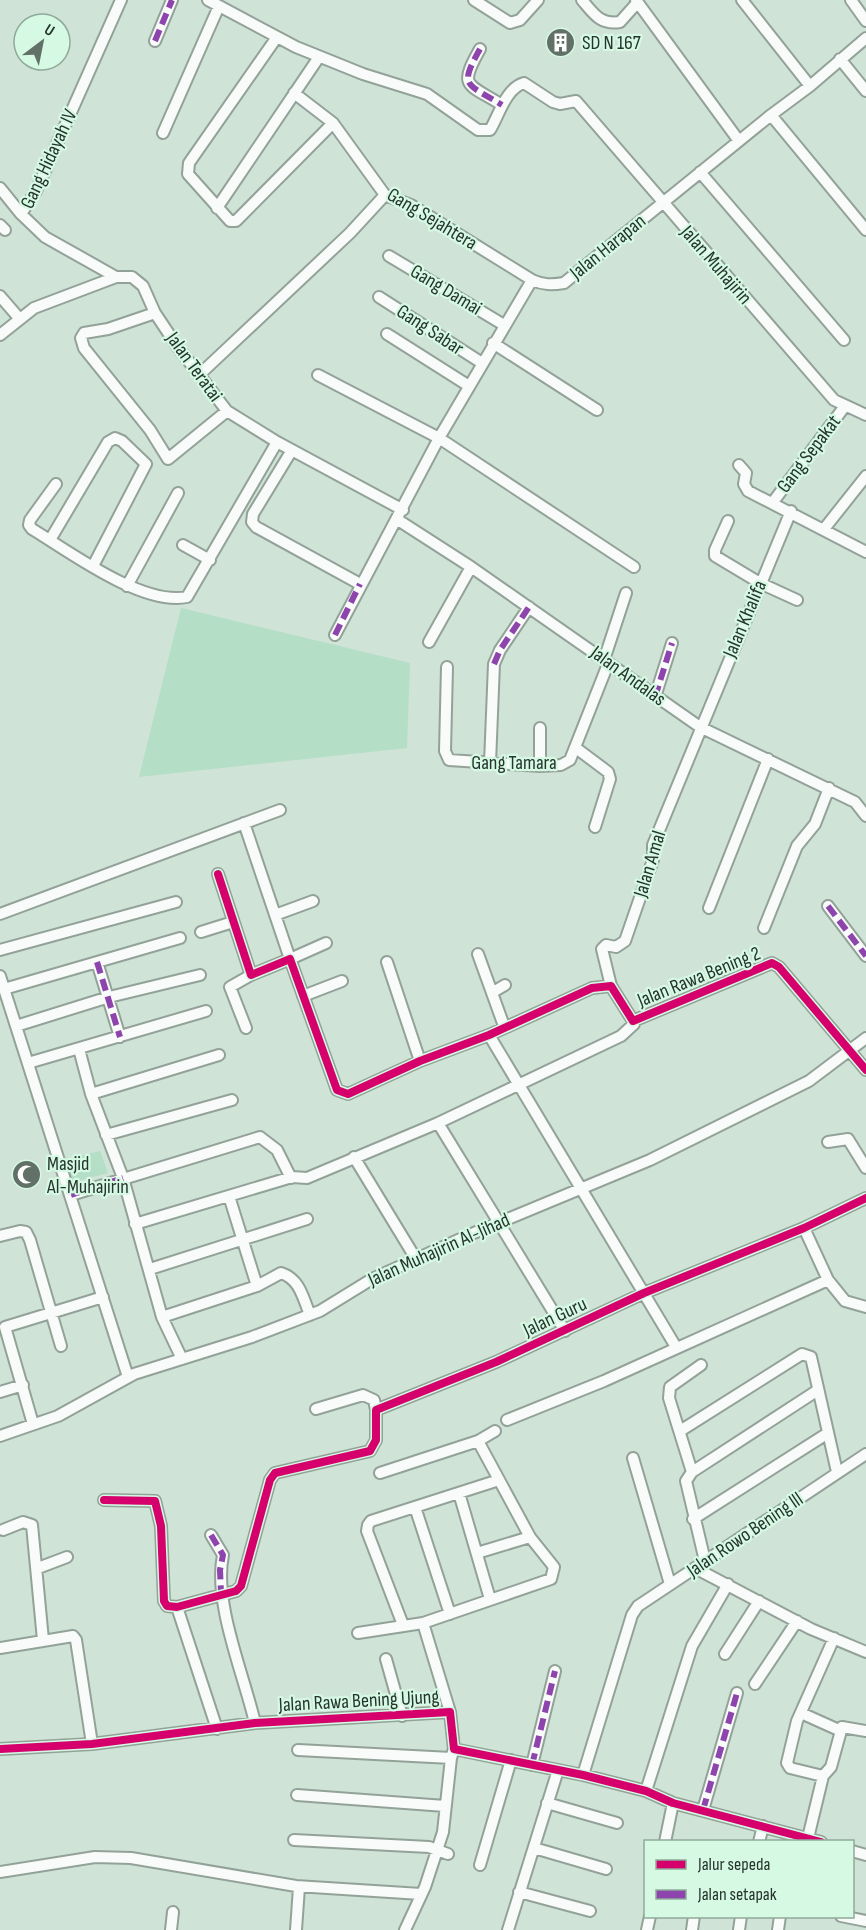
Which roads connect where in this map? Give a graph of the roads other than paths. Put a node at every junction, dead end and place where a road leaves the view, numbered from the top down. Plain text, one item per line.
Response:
1 (121, 0) edge
2 (172, 0) edge
3 (474, 0) edge
4 (582, 0) edge
5 (742, 0) edge
6 (851, 0) edge
7 (637, 1) edge
8 (211, 2) edge
9 (531, 2) edge
10 (866, 21) edge
11 (277, 37) junction
12 (866, 38) edge
13 (155, 41) dead end
14 (480, 49) dead end
15 (319, 57) junction
16 (840, 59) junction
17 (810, 86) junction
18 (866, 91) edge
19 (294, 93) junction
20 (502, 105) junction
21 (771, 115) junction
22 (333, 123) junction
23 (163, 133) dead end
24 (739, 141) junction
25 (700, 172) junction
26 (0, 188) edge
27 (385, 195) junction
28 (662, 204) junction
29 (217, 208) junction
30 (21, 214) junction
31 (866, 230) edge
32 (389, 256) dead end
33 (116, 277) junction
34 (532, 280) junction
35 (0, 296) edge
36 (379, 297) dead end
37 (155, 313) junction
38 (20, 318) junction
39 (504, 325) junction
40 (387, 334) dead end
41 (0, 335) edge
42 (844, 340) dead end
43 (493, 344) junction
44 (482, 363) junction
45 (199, 375) junction
46 (318, 375) dead end
47 (469, 386) junction
48 (845, 405) junction
49 (597, 410) dead end
50 (226, 411) junction
51 (866, 415) edge
52 (439, 438) junction
53 (277, 442) junction
54 (292, 450) junction
55 (739, 465) dead end
56 (866, 476) edge
57 (56, 484) dead end
58 (178, 494) dead end
59 (773, 502) junction
60 (790, 511) junction
61 (400, 515) junction
62 (728, 520) dead end
63 (824, 529) junction
64 (50, 540) junction
65 (183, 545) dead end
66 (866, 552) edge
67 (210, 560) junction
68 (93, 566) junction
69 (471, 567) junction
70 (634, 567) dead end
71 (760, 583) junction
72 (360, 584) junction
73 (127, 586) junction
74 (626, 593) dead end
75 (797, 600) dead end
76 (529, 607) junction
77 (335, 635) dead end
78 (429, 642) dead end
79 (672, 643) dead end
80 (606, 662) junction
81 (447, 667) dead end
82 (655, 697) junction
83 (700, 727) junction
84 (540, 728) dead end
85 (576, 748) junction
86 (768, 759) junction
87 (490, 763) junction
88 (540, 766) junction
89 (829, 788) junction
90 (280, 810) dead end
91 (866, 816) edge
92 (244, 823) junction
93 (595, 827) dead end
94 (218, 874) dead end
95 (313, 901) dead end
96 (176, 902) dead end
97 (828, 906) dead end
98 (709, 908) dead end
99 (0, 914) edge
100 (275, 915) junction
101 (233, 922) junction
102 (764, 928) dead end
103 (201, 932) dead end
104 (180, 938) dead end
105 (326, 943) dead end
106 (0, 950) edge
107 (478, 954) dead end
108 (866, 956) edge
109 (290, 959) junction
110 (97, 962) junction
111 (387, 962) dead end
112 (200, 975) dead end
113 (251, 975) junction
114 (0, 976) edge
115 (342, 981) dead end
116 (506, 986) dead end
117 (611, 986) junction
118 (4, 989) junction
119 (493, 992) junction
120 (303, 996) junction
121 (109, 997) junction
122 (206, 1011) dead end
123 (633, 1021) junction
124 (16, 1026) junction
125 (504, 1026) junction
126 (246, 1028) dead end
127 (489, 1035) junction
128 (120, 1037) junction
129 (866, 1038) edge
130 (79, 1049) junction
131 (850, 1052) junction
132 (219, 1055) dead end
133 (420, 1061) junction
134 (28, 1063) junction
135 (866, 1070) edge
136 (518, 1084) junction
137 (91, 1094) junction
138 (232, 1100) dead end
139 (438, 1123) junction
140 (106, 1135) junction
141 (828, 1142) dead end
142 (354, 1157) junction
143 (866, 1168) edge
144 (123, 1178) junction
145 (291, 1178) junction
146 (583, 1188) junction
147 (71, 1194) junction
148 (229, 1196) junction
149 (864, 1202) edge
150 (307, 1219) dead end
151 (500, 1222) junction
152 (135, 1224) junction
153 (804, 1228) junction
154 (0, 1236) edge
155 (241, 1241) junction
156 (416, 1259) junction
157 (150, 1269) junction
158 (828, 1280) junction
159 (257, 1286) junction
160 (644, 1293) junction
161 (103, 1297) junction
162 (866, 1307) edge
163 (50, 1311) junction
164 (310, 1315) junction
165 (162, 1317) junction
166 (4, 1330) edge
167 (565, 1331) junction
168 (61, 1346) dead end
169 (676, 1347) junction
170 (182, 1359) junction
171 (701, 1365) dead end
172 (128, 1377) junction
173 (23, 1385) junction
174 (818, 1390) junction
175 (0, 1392) edge
176 (315, 1409) dead end
177 (376, 1410) junction
178 (507, 1420) dead end
179 (33, 1424) junction
180 (495, 1431) dead end
181 (680, 1431) junction
182 (828, 1433) junction
183 (0, 1436) edge
184 (478, 1442) junction
185 (866, 1454) edge
186 (633, 1458) dead end
187 (692, 1472) junction
188 (837, 1472) junction
189 (380, 1473) dead end
190 (499, 1480) junction
191 (459, 1493) junction
192 (104, 1500) dead end
193 (415, 1507) junction
194 (693, 1520) junction
195 (3, 1530) dead end
196 (211, 1535) dead end
197 (531, 1537) junction
198 (477, 1553) junction
199 (67, 1557) dead end
200 (705, 1561) junction
201 (38, 1568) junction
202 (695, 1568) junction
203 (670, 1584) junction
204 (728, 1584) junction
205 (221, 1593) junction
206 (490, 1599) junction
207 (759, 1601) junction
208 (177, 1607) junction
209 (450, 1614) junction
210 (797, 1621) junction
211 (423, 1623) junction
212 (403, 1625) junction
213 (358, 1633) dead end
214 (834, 1638) junction
215 (43, 1640) junction
216 (0, 1648) edge
217 (866, 1652) edge
218 (725, 1654) dead end
219 (386, 1659) dead end
220 (555, 1671) dead end
221 (755, 1684) dead end
222 (737, 1693) dead end
223 (450, 1712) junction
224 (801, 1713) junction
225 (402, 1716) junction
226 (255, 1723) junction
227 (217, 1729) junction
228 (841, 1731) junction
229 (866, 1731) edge
230 (92, 1744) junction
231 (0, 1749) edge
232 (298, 1750) dead end
233 (452, 1753) junction
234 (511, 1760) junction
235 (531, 1765) junction
236 (558, 1770) junction
237 (583, 1775) junction
238 (823, 1776) junction
239 (646, 1791) junction
240 (297, 1796) dead end
241 (548, 1803) junction
242 (673, 1803) junction
243 (445, 1806) junction
244 (702, 1810) junction
245 (617, 1823) dead end
246 (763, 1826) junction
247 (808, 1838) junction
248 (294, 1840) dead end
249 (665, 1840) edge
250 (760, 1840) edge
251 (814, 1840) edge
252 (534, 1848) junction
253 (443, 1851) junction
254 (480, 1865) dead end
255 (606, 1869) dead end
256 (0, 1872) edge
257 (299, 1887) junction
258 (519, 1892) junction
259 (421, 1894) junction
260 (590, 1911) dead end
261 (173, 1912) dead end
262 (847, 1918) edge
263 (866, 1921) edge
264 (171, 1930) edge
265 (296, 1930) edge
266 (405, 1930) edge
267 (508, 1930) edge

1 - 30 street, Gang Hidayah IV
2 - 13 street
3 - 9 street
4 - 7 street
5 - 17 street
6 - 10 street
7 - 24 street
8 - 11 street
8 - 23 street
11 - 15 street
11 - 29 street
12 - 16 street, Jalan Harapan
14 - 20 street
15 - 19 street
15 - 20 street
16 - 17 street, Jalan Harapan
16 - 18 street
17 - 21 street, Jalan Harapan
19 - 22 street, Gang Sejahtera
19 - 29 street
20 - 28 street, Jalan Muhajirin
21 - 24 street, Jalan Harapan
21 - 31 street
22 - 27 street, Gang Sejahtera
22 - 29 street
24 - 25 street, Jalan Harapan
25 - 28 street, Jalan Harapan
25 - 42 street
26 - 30 street
27 - 34 street, Gang Sejahtera
27 - 45 street
28 - 34 street, Jalan Harapan
28 - 48 street, Jalan Muhajirin
30 - 33 street, Gang Hidayah IV
32 - 39 street, Gang Damai
33 - 37 street, Jalan Teratai
33 - 38 street
34 - 39 street
35 - 38 street
36 - 44 street, Gang Sabar
37 - 45 street, Jalan Teratai
37 - 50 street
38 - 41 street
39 - 43 street
40 - 47 street
43 - 44 street
43 - 49 street
44 - 47 street
45 - 50 street, Jalan Teratai
46 - 52 street
47 - 52 street
48 - 51 street, Jalan Muhajirin
48 - 59 street, Gang Sepakat
50 - 53 street, Jalan Teratai
52 - 61 street
52 - 70 street
53 - 54 street, Jalan Teratai
53 - 67 street
54 - 61 street, Jalan Teratai
54 - 72 street
55 - 59 street
56 - 63 street
57 - 64 street
58 - 73 street
59 - 60 street
60 - 63 street
60 - 71 street, Jalan Khalifa
61 - 69 street, Jalan Andalas
61 - 72 street
62 - 71 street
63 - 66 street
64 - 68 street
64 - 68 street
65 - 67 street
67 - 73 street
68 - 73 street
69 - 76 street, Jalan Andalas
69 - 78 street
71 - 75 street
71 - 83 street, Jalan Khalifa
72 - 77 street
74 - 80 street, Gang Tamara
76 - 80 street, Jalan Andalas
76 - 87 street
79 - 82 street
80 - 82 street, Jalan Andalas
80 - 85 street, Gang Tamara
81 - 87 street, Gang Tamara
82 - 83 street, Jalan Andalas
83 - 86 street, Jalan Andalas
83 - 117 street, Jalan Amal
84 - 88 street
85 - 88 street, Gang Tamara
85 - 93 street
86 - 89 street, Jalan Andalas
86 - 98 street
87 - 88 street, Gang Tamara
89 - 91 street, Jalan Andalas
89 - 102 street
90 - 92 street
92 - 99 street
92 - 100 street
94 - 101 street
95 - 100 street
96 - 106 street
97 - 108 street
100 - 109 street
101 - 103 street
101 - 113 street
104 - 110 street
105 - 109 street
107 - 119 street
109 - 113 street
109 - 120 street
110 - 118 street
110 - 121 street
111 - 133 street
112 - 121 street
113 - 126 street
114 - 118 street
115 - 120 street
116 - 119 street
117 - 123 street, Jalan Rawa Bening 2
117 - 125 street, Jalan Rawa Bening 2
118 - 124 street
119 - 125 street
120 - 133 street, Jalan Rawa Bening 2
121 - 124 street
121 - 128 street
122 - 128 street
123 - 131 street, Jalan Rawa Bening 2
123 - 136 street
124 - 134 street
125 - 127 street, Jalan Rawa Bening 2
127 - 133 street, Jalan Rawa Bening 2
127 - 136 street
128 - 130 street
129 - 131 street, Jalan Muhajirin Al-Jihad
130 - 134 street
130 - 137 street
131 - 135 street, Jalan Rawa Bening 2
131 - 146 street, Jalan Muhajirin Al-Jihad
132 - 137 street
134 - 147 street
136 - 139 street
136 - 146 street
137 - 140 street
138 - 140 street
139 - 142 street
139 - 151 street
140 - 144 street
141 - 143 street
142 - 145 street
142 - 156 street
144 - 145 street
144 - 147 street
144 - 152 street
145 - 148 street
146 - 151 street, Jalan Muhajirin Al-Jihad
146 - 160 street
147 - 161 street
148 - 152 street
148 - 155 street
149 - 153 street, Jalan Guru
150 - 155 street
151 - 156 street, Jalan Muhajirin Al-Jihad
151 - 167 street
152 - 157 street
153 - 158 street
153 - 160 street, Jalan Guru
154 - 163 street
155 - 157 street
155 - 159 street
156 - 164 street, Jalan Muhajirin Al-Jihad
157 - 165 street
158 - 162 street
158 - 169 street
159 - 164 street
159 - 165 street
160 - 167 street, Jalan Guru
160 - 169 street
161 - 163 street
161 - 172 street
163 - 166 street
163 - 168 street
164 - 170 street, Jalan Muhajirin Al-Jihad
165 - 170 street
166 - 173 street
167 - 177 street, Jalan Guru
169 - 178 street
170 - 172 street, Jalan Muhajirin Al-Jihad
171 - 181 street
172 - 179 street, Jalan Muhajirin Al-Jihad
173 - 175 street
173 - 179 street
174 - 181 street
174 - 182 street
174 - 187 street
176 - 177 street
177 - 205 street
179 - 183 street, Jalan Muhajirin Al-Jihad
180 - 184 street
181 - 187 street
182 - 188 street
182 - 194 street
184 - 189 street
184 - 190 street
185 - 188 street, Jalan Rowo Bening lll
186 - 203 street
187 - 194 street
188 - 200 street, Jalan Rowo Bening lll
190 - 191 street
190 - 197 street
191 - 193 street
191 - 198 street
192 - 208 street
193 - 209 street
193 - 212 street
194 - 200 street
195 - 201 street
196 - 205 street
197 - 198 street
197 - 206 street
198 - 206 street
199 - 201 street
200 - 202 street, Jalan Rowo Bening lll
201 - 215 street
202 - 203 street, Jalan Rowo Bening lll
202 - 204 street
203 - 237 street, Jalan Rowo Bening lll
204 - 207 street
204 - 239 street
205 - 208 street
205 - 226 street
206 - 209 street
207 - 210 street
207 - 218 street
208 - 227 street
209 - 211 street
210 - 214 street
210 - 221 street
211 - 212 street
211 - 223 street
212 - 213 street
214 - 217 street
214 - 224 street
215 - 216 street
215 - 230 street
219 - 225 street
220 - 235 street
222 - 244 street
223 - 225 street, Jalan Rawa Bening Ujung
223 - 233 street, Jalan Rawa Bening Ujung
224 - 228 street
224 - 238 street
225 - 226 street, Jalan Rawa Bening Ujung
226 - 227 street, Jalan Rawa Bening Ujung
227 - 230 street, Jalan Rawa Bening Ujung
228 - 229 street
228 - 238 street
230 - 231 street, Jalan Rawa Bening Ujung
232 - 233 street
233 - 234 street
233 - 243 street, Jalan Rawa Bening Ujung
234 - 235 street
234 - 254 street
235 - 236 street
236 - 237 street
236 - 241 street
237 - 239 street
238 - 247 street
239 - 242 street
240 - 243 street
241 - 245 street
241 - 252 street
242 - 244 street
242 - 249 street
243 - 253 street, Jalan Rawa Bening Ujung
244 - 246 street
246 - 247 street
246 - 250 street
247 - 251 street
248 - 253 street
252 - 255 street
252 - 258 street
253 - 259 street, Jalan Rawa Bening Ujung
256 - 257 street
257 - 259 street
257 - 265 street
258 - 260 street
258 - 267 street
259 - 266 street, Jalan Rawa Bening Ujung
261 - 264 street
262 - 263 street

